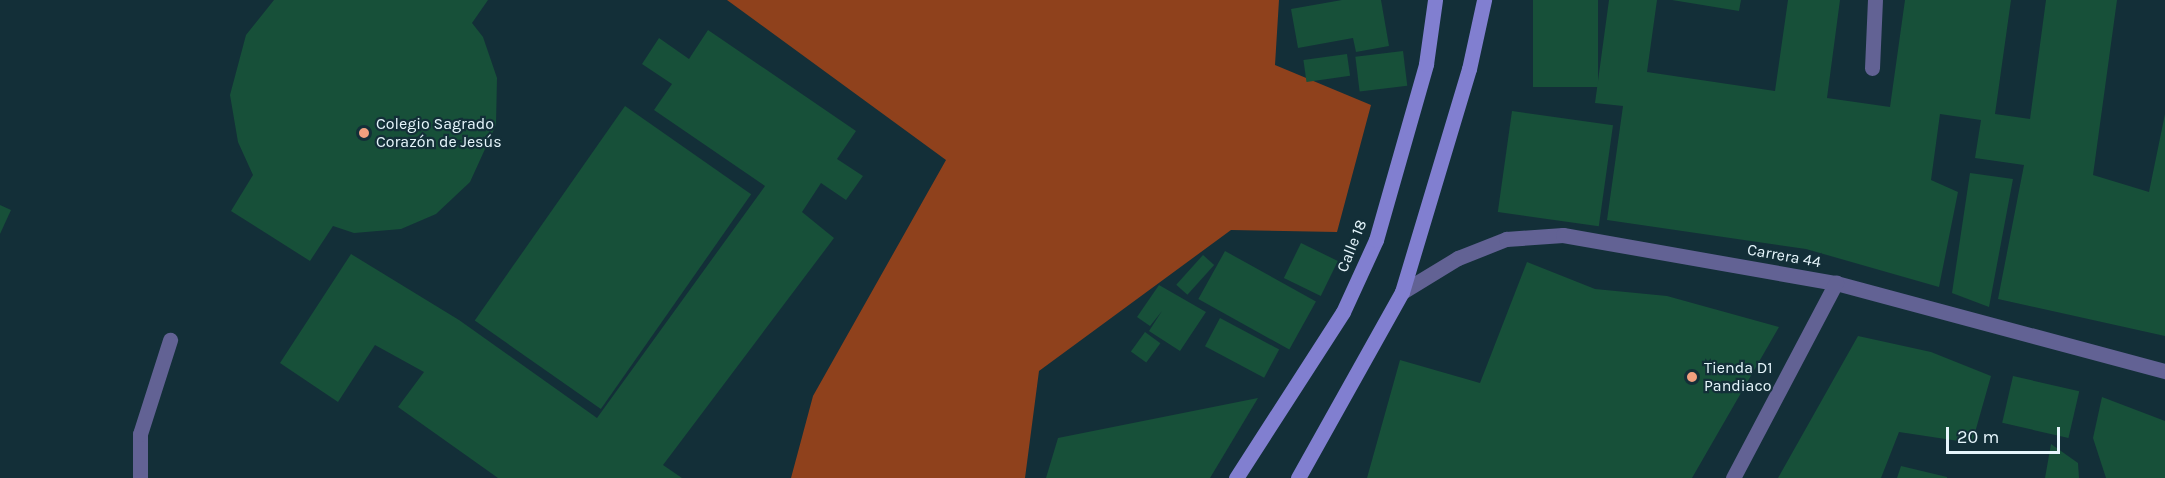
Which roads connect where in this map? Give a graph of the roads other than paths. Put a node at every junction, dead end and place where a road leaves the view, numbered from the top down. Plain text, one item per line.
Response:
1 (1435, 0) edge
2 (1484, 0) edge
3 (1875, 0) edge
4 (1872, 68) dead end
5 (1836, 283) junction
6 (1402, 292) junction
7 (170, 340) dead end
8 (2165, 371) edge
9 (140, 478) edge
10 (1236, 478) edge
11 (1298, 478) edge
12 (1733, 478) edge

1 - 10 main road, Calle 18
2 - 6 main road
3 - 4 street
5 - 6 street, Carrera 44
5 - 8 street, Carrera 44
5 - 12 street
6 - 11 main road
7 - 9 street

